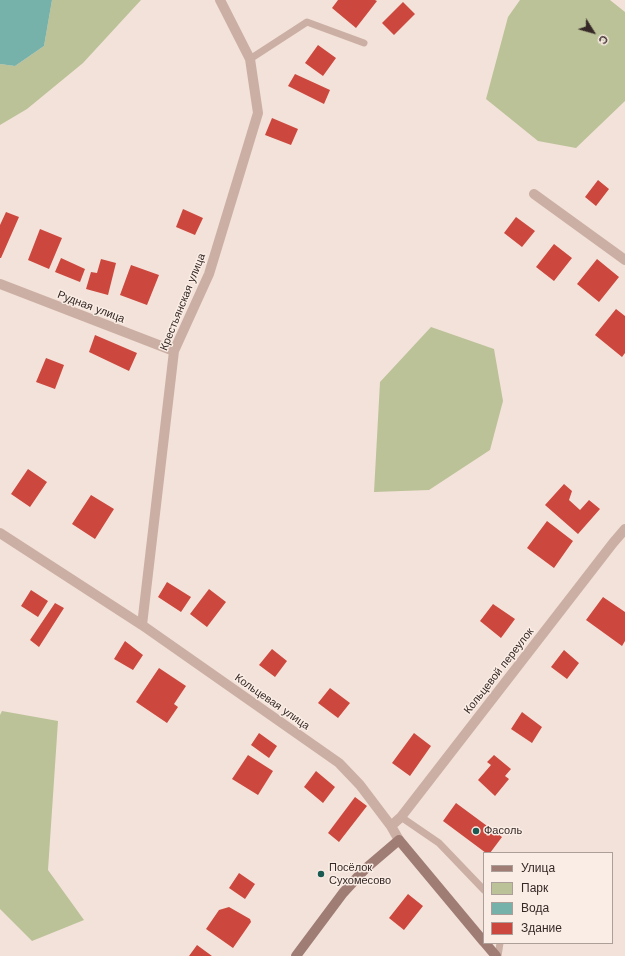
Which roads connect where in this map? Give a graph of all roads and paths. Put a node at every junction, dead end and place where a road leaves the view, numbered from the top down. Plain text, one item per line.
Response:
1 (220, 0) edge
2 (364, 43) dead end
3 (250, 59) junction
4 (534, 194) dead end
5 (625, 260) edge
6 (0, 284) edge
7 (174, 351) junction
8 (625, 530) edge
9 (0, 533) edge
10 (142, 625) junction
11 (401, 817) junction
12 (391, 826) junction
13 (399, 840) junction
14 (483, 889) edge
15 (483, 940) edge
16 (487, 944) edge
17 (500, 944) edge
18 (296, 956) edge
19 (497, 956) edge

1 - 3 street, Крестьянская улица
2 - 3 lane
3 - 7 street, Крестьянская улица
4 - 5 street
6 - 7 street, Рудная улица
7 - 10 street, Крестьянская улица
8 - 11 street, Кольцевой переулок
9 - 10 street, Кольцевая улица
10 - 12 street, Кольцевая улица
11 - 12 street, Кольцевой переулок
11 - 14 lane
12 - 13 street, Кольцевая улица
13 - 15 main road, Кольцевая улица
13 - 18 main road
16 - 19 main road, Кольцевая улица
17 - 19 lane

